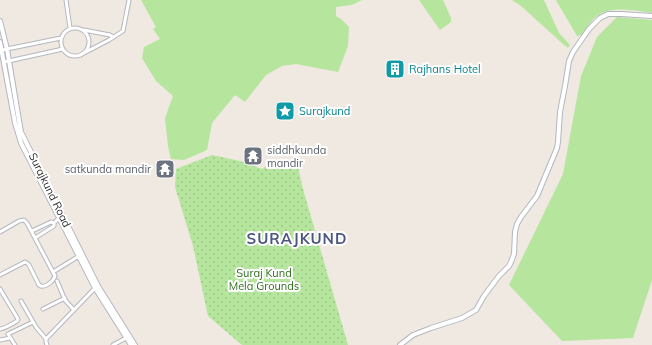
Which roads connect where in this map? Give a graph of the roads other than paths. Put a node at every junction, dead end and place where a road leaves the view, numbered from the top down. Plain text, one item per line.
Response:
1 (66, 0) edge
2 (130, 0) edge
3 (652, 16) edge
4 (0, 20) edge
5 (70, 28) junction
6 (83, 30) junction
7 (113, 37) junction
8 (61, 38) junction
9 (0, 42) edge
10 (63, 49) junction
11 (4, 50) junction
12 (81, 54) junction
13 (6, 62) junction
14 (61, 217) junction
15 (54, 223) junction
16 (0, 232) edge
17 (32, 232) junction
18 (36, 238) junction
19 (79, 256) junction
20 (83, 261) junction
21 (53, 272) junction
22 (0, 275) edge
23 (57, 282) dead end
24 (96, 287) junction
25 (0, 289) edge
26 (65, 298) junction
27 (21, 301) dead end
28 (44, 309) dead end
29 (74, 310) junction
30 (33, 322) junction
31 (0, 329) edge
32 (10, 338) junction
33 (126, 338) junction
34 (0, 340) edge
35 (46, 340) junction
36 (15, 345) edge
37 (47, 345) edge
38 (113, 345) edge
39 (131, 345) edge
40 (135, 345) edge
41 (400, 345) edge

1 - 5 street
2 - 7 street
3 - 41 main road
4 - 11 main road, Surajkund Road
5 - 6 street
5 - 8 street
6 - 7 street
6 - 12 street
7 - 12 street
8 - 10 street
8 - 11 street
9 - 11 main road, Surajkund Road
10 - 12 street
10 - 13 street
11 - 13 main road, Surajkund Road
13 - 14 main road, Surajkund Road
14 - 15 street
14 - 19 main road, Surajkund Road
14 - 20 main road, Surajkund Road
15 - 17 street
15 - 18 street
16 - 17 street
17 - 18 street
18 - 21 street
19 - 20 main road, Surajkund Road
19 - 21 street
20 - 24 main road, Surajkund Road
21 - 22 street
23 - 26 street
24 - 29 street
24 - 33 main road, Surajkund Road
24 - 40 main road, Surajkund Road
25 - 31 street
26 - 28 street
26 - 29 street
27 - 30 street
29 - 35 street
30 - 32 street
30 - 35 street
32 - 34 street
32 - 36 street
33 - 38 street
33 - 39 main road, Surajkund Road
35 - 37 street

